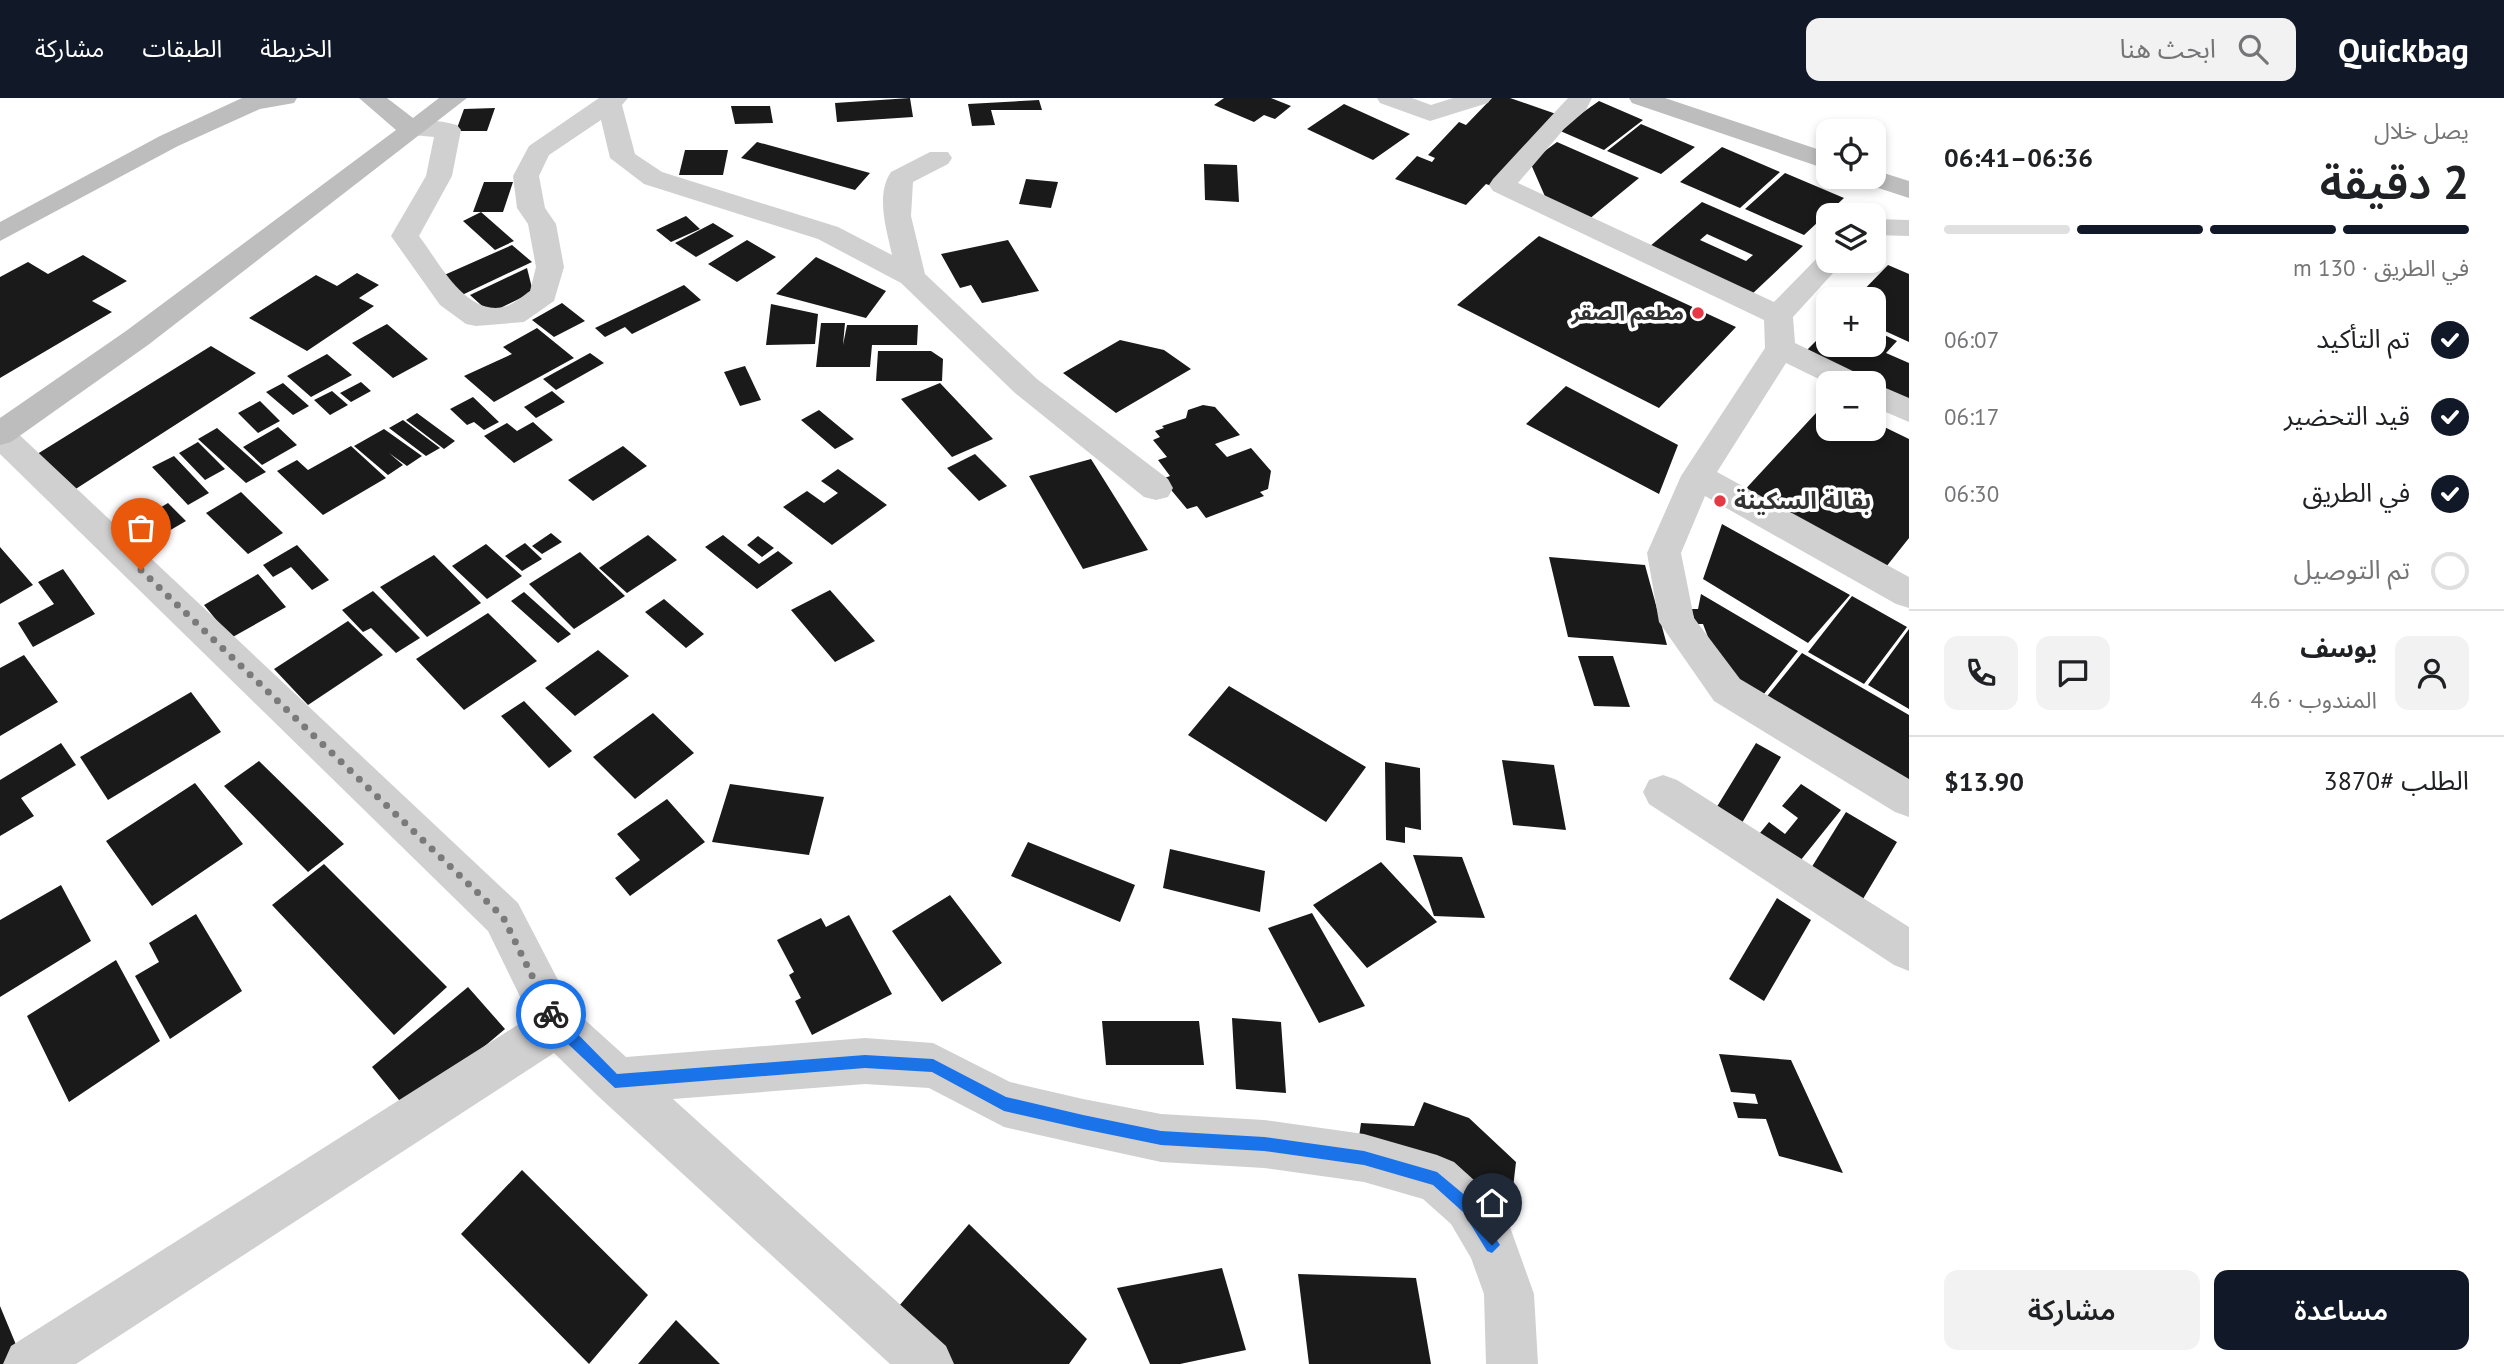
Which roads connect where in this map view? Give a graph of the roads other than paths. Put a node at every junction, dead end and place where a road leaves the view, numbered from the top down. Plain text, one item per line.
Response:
1 (285, 98) edge
2 (371, 98) edge
3 (455, 98) edge
4 (1389, 98) edge
5 (1479, 98) edge
6 (1580, 98) edge
7 (1642, 98) edge
8 (1690, 98) edge
9 (613, 100) edge
10 (411, 128) junction
11 (1816, 141) edge
12 (939, 158) dead end
13 (1816, 158) edge
14 (1886, 164) edge
15 (1909, 172) edge
16 (1886, 182) edge
17 (1909, 190) edge
18 (1886, 227) edge
19 (1909, 228) edge
20 (0, 233) edge
21 (1821, 273) edge
22 (911, 277) junction
23 (1779, 332) junction
24 (1835, 371) edge
25 (1886, 400) edge
26 (1909, 411) edge
27 (0, 435) edge
28 (1697, 475) junction
29 (1156, 488) dead end
30 (1909, 594) edge
31 (1663, 792) dead end
32 (1909, 800) edge
33 (1909, 951) edge
34 (556, 1025) junction
35 (615, 1081) junction
36 (29, 1364) edge
37 (928, 1364) edge
38 (1512, 1364) edge

1 - 20 main road
2 - 10 main road
3 - 10 main road
4 - 5 street
6 - 23 street
7 - 13 main road
8 - 11 main road
9 - 10 street
9 - 22 street
10 - 27 main road
12 - 22 street
14 - 15 main road
16 - 17 main road
18 - 19 street
21 - 23 street
22 - 29 street
23 - 24 street
23 - 28 street
25 - 26 street
27 - 34 street
28 - 30 street
28 - 32 street
31 - 33 street
34 - 35 street
34 - 36 street
35 - 37 street
35 - 38 street

